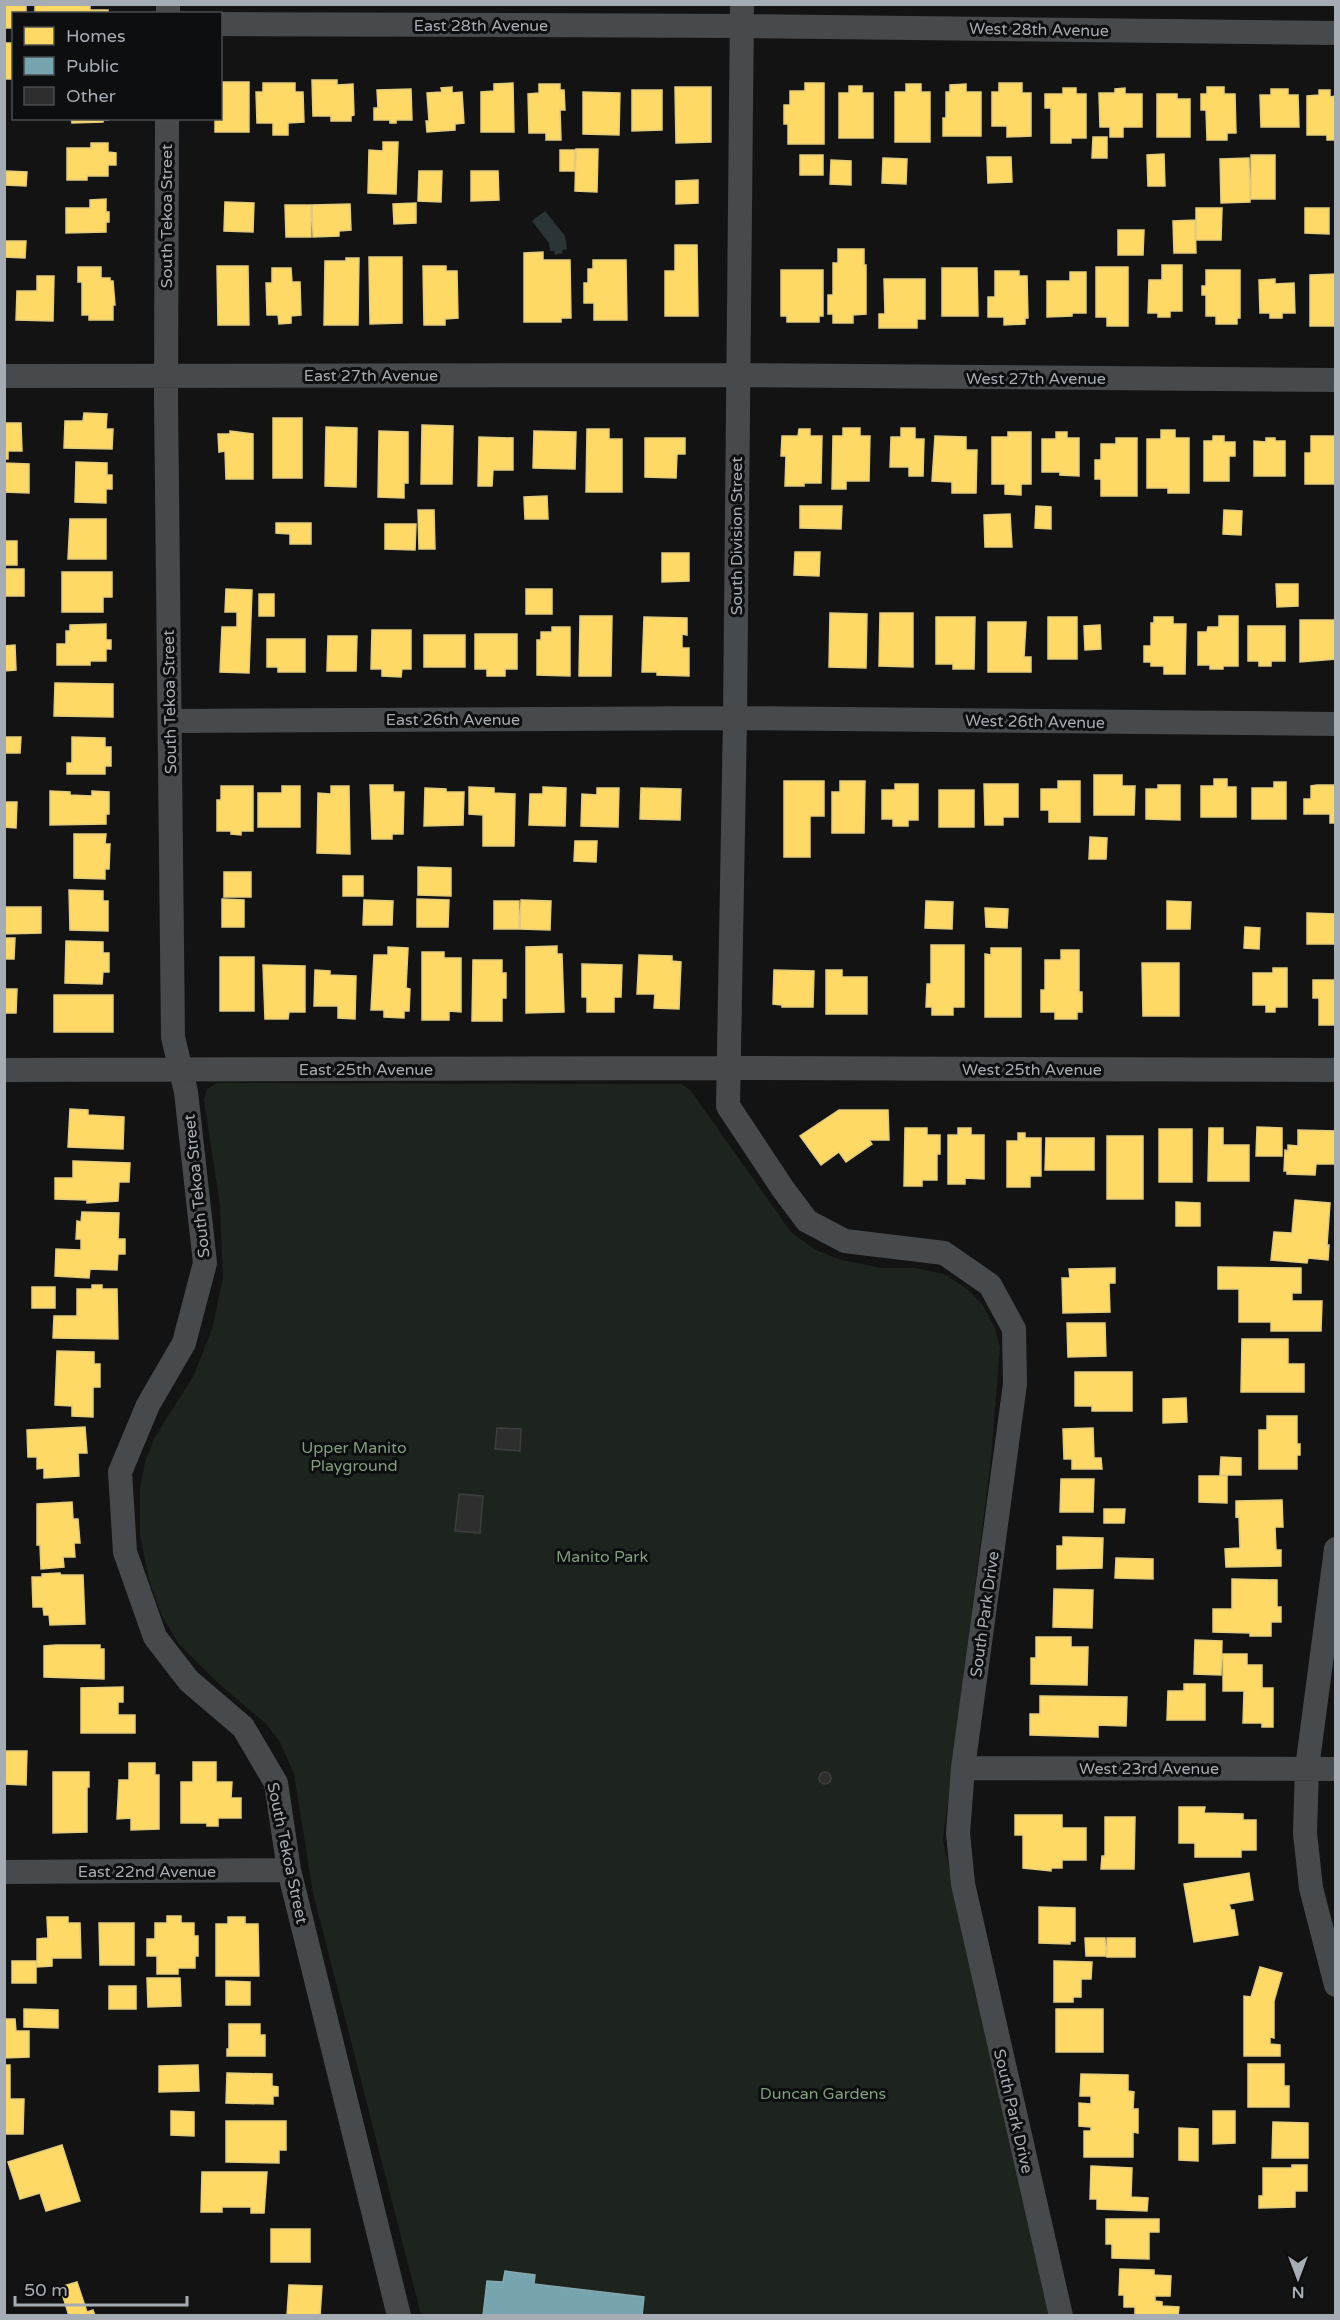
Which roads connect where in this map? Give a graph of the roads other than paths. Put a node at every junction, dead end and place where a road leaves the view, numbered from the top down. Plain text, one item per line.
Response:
1 (742, 15) edge
2 (222, 24) edge
3 (1335, 33) edge
4 (167, 120) edge
5 (166, 375) junction
6 (737, 375) junction
7 (4, 376) edge
8 (1335, 380) edge
9 (735, 718) junction
10 (170, 721) junction
11 (1335, 724) edge
12 (728, 1068) junction
13 (4, 1070) edge
14 (180, 1070) junction
15 (1335, 1070) edge
16 (1335, 1549) edge
17 (963, 1768) junction
18 (1307, 1768) junction
19 (1335, 1769) edge
20 (289, 1870) junction
21 (4, 1872) edge
22 (1335, 1985) edge
23 (399, 2316) edge
24 (1061, 2316) edge

1 - 2 street, East 28th Avenue
1 - 3 street, West 28th Avenue
1 - 6 street, South Division Street
4 - 5 street, South Tekoa Street
5 - 6 street, East 27th Avenue
5 - 7 street, East 27th Avenue
5 - 10 street, South Tekoa Street
6 - 8 street, West 27th Avenue
6 - 9 street, South Division Street
9 - 10 street, East 26th Avenue
9 - 11 street, West 26th Avenue
9 - 12 street, South Division Street
10 - 14 street, South Tekoa Street
12 - 14 street, East 25th Avenue
12 - 15 street, West 25th Avenue
12 - 17 street, South Park Drive
13 - 14 street, East 25th Avenue
14 - 20 street, South Tekoa Street
16 - 18 street
17 - 18 street, West 23rd Avenue
17 - 24 street, South Park Drive
18 - 19 street, West 23rd Avenue
18 - 22 street
20 - 21 street, East 22nd Avenue
20 - 23 street, South Tekoa Street

